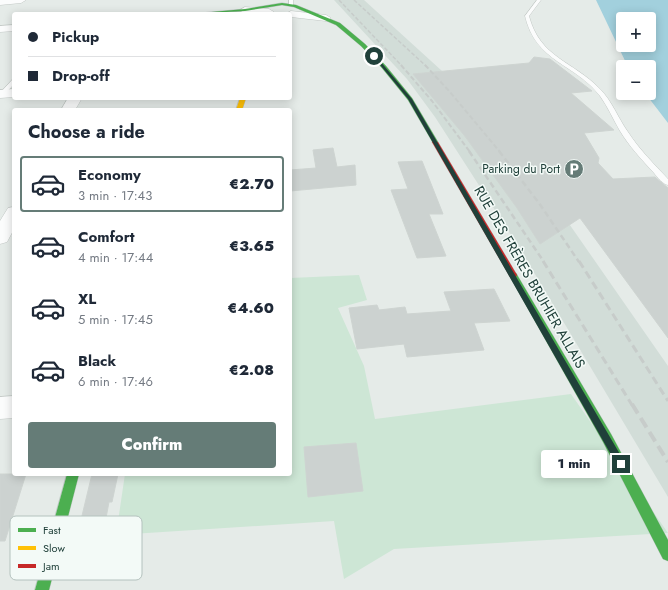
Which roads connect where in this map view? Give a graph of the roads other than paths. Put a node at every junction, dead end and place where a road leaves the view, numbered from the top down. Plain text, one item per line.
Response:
1 (21, 0) edge
2 (539, 0) edge
3 (0, 2) edge
4 (271, 8) edge
5 (292, 8) edge
6 (245, 10) joint
7 (218, 12) edge
8 (326, 18) joint
9 (12, 28) edge
10 (0, 29) edge
11 (12, 83) edge
12 (5, 94) edge
13 (668, 183) edge
14 (12, 216) edge
15 (0, 238) edge
16 (12, 407) edge
17 (0, 408) edge
18 (72, 476) edge
19 (62, 516) edge
20 (668, 554) edge
21 (45, 580) edge
22 (42, 590) edge

1 - 3 street
2 - 13 lane
4 - 5 street
4 - 6 street
5 - 8 street
6 - 7 street
8 - 20 street, RUE DES FRÈRES BRUHIER ALLAIS
9 - 10 street
11 - 12 lane
14 - 15 street
16 - 17 street
18 - 19 street
21 - 22 street

